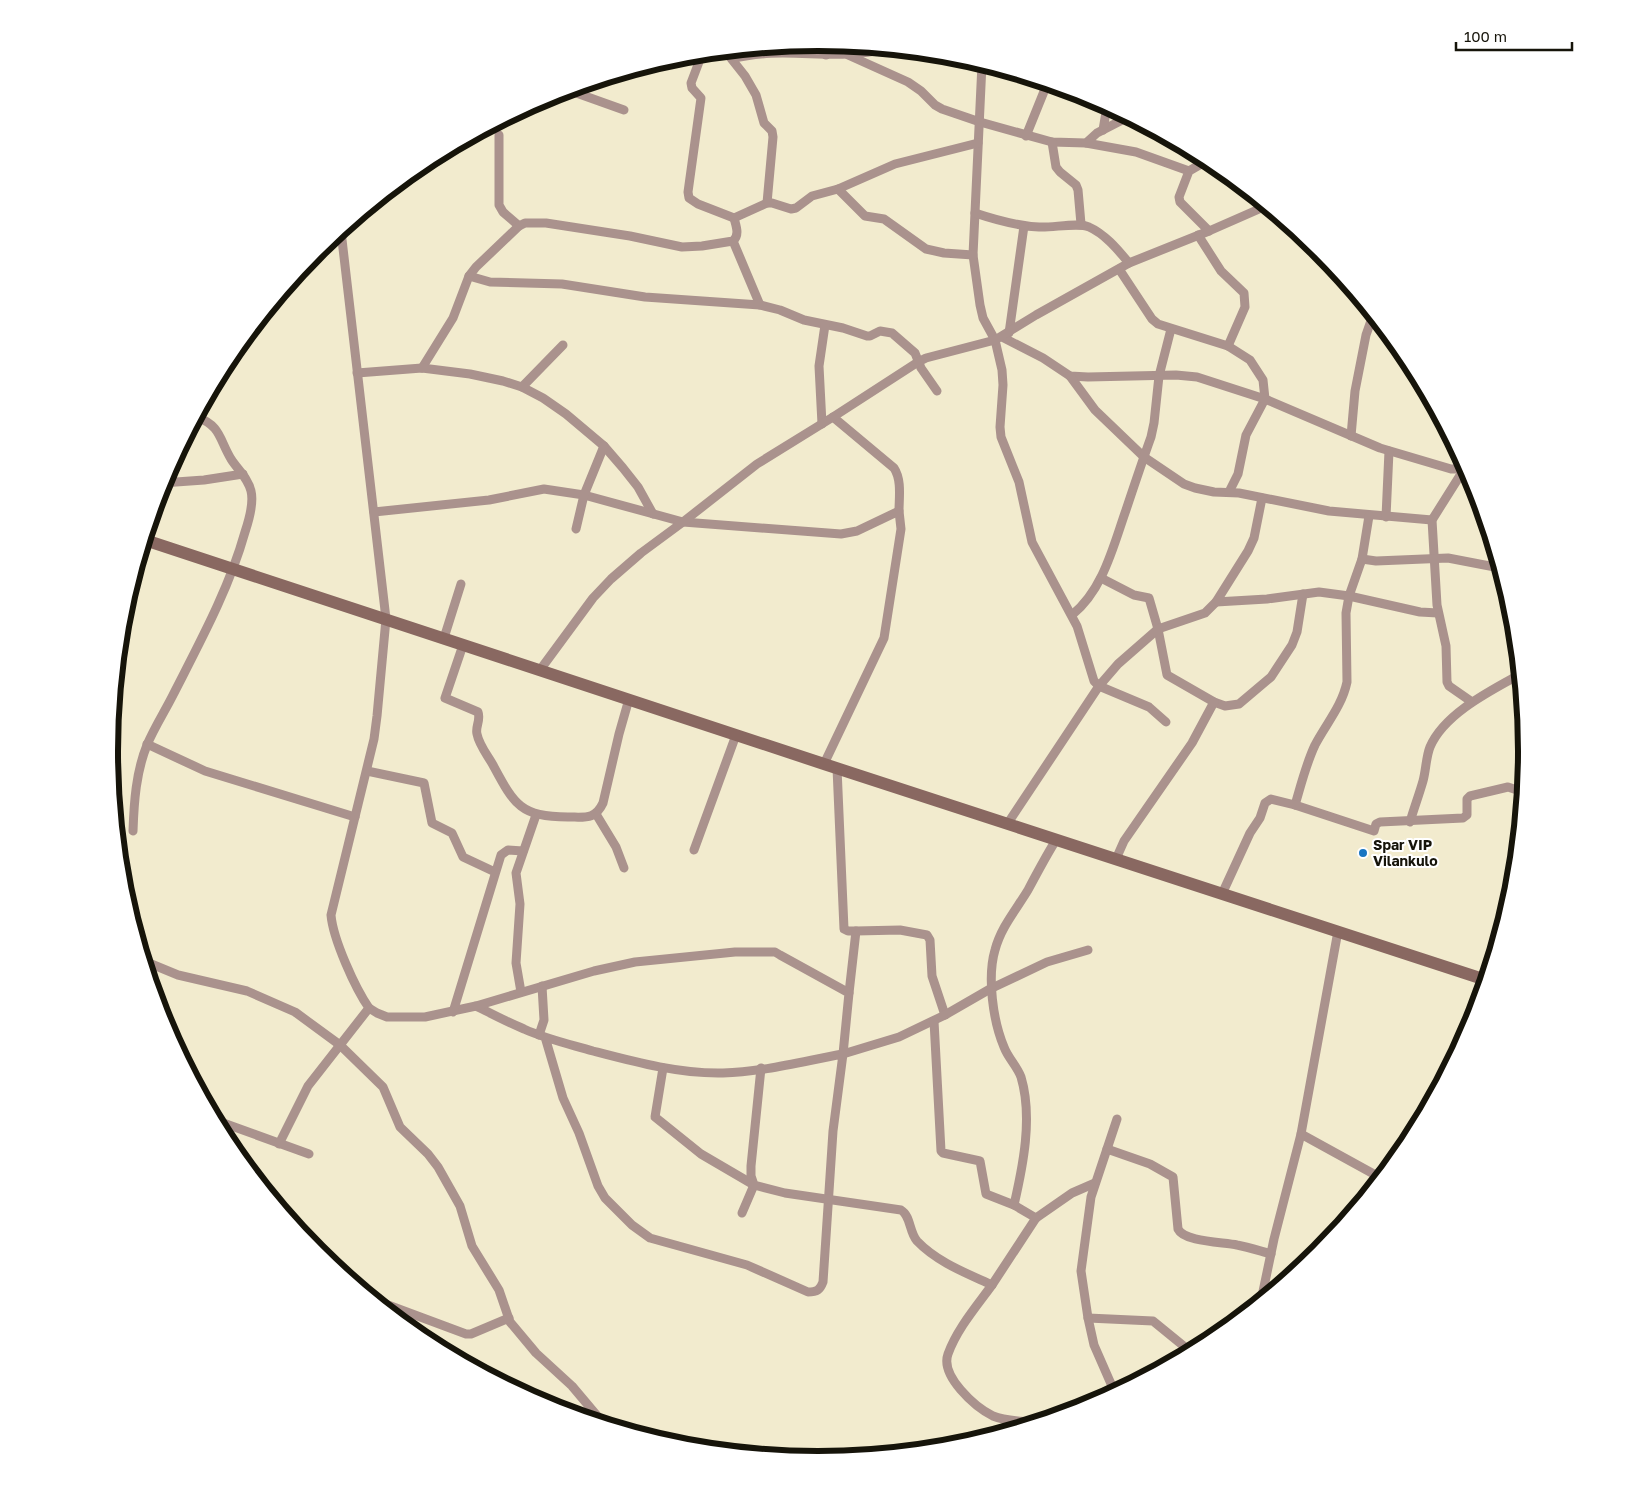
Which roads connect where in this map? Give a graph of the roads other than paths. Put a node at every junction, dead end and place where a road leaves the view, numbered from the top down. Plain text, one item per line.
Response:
1 (826, 51) edge
2 (788, 52) edge
3 (861, 53) edge
4 (826, 55) junction
5 (848, 55) junction
6 (730, 57) edge
7 (699, 62) edge
8 (982, 71) edge
9 (1045, 89) edge
10 (578, 94) edge
11 (624, 110) dead end
12 (1106, 113) edge
13 (1122, 120) edge
14 (980, 122) junction
15 (1103, 130) junction
16 (499, 136) dead end
17 (1026, 136) junction
18 (1052, 142) junction
19 (978, 143) junction
20 (1086, 143) junction
21 (1200, 165) edge
22 (1189, 171) junction
23 (838, 189) junction
24 (767, 204) junction
25 (1260, 209) edge
26 (975, 214) junction
27 (734, 218) junction
28 (1081, 224) junction
29 (519, 226) junction
30 (1024, 226) junction
31 (1209, 231) junction
32 (1198, 235) junction
33 (342, 238) edge
34 (733, 242) junction
35 (973, 255) junction
36 (1129, 263) junction
37 (1119, 269) junction
38 (469, 276) junction
39 (760, 305) junction
40 (1371, 321) edge
41 (825, 325) junction
42 (1171, 329) junction
43 (1002, 337) junction
44 (563, 345) dead end
45 (1228, 346) junction
46 (918, 362) junction
47 (422, 368) junction
48 (357, 373) junction
49 (1070, 376) junction
50 (1159, 376) junction
51 (522, 387) junction
52 (937, 391) dead end
53 (1265, 399) junction
54 (833, 418) junction
55 (202, 419) edge
56 (822, 424) junction
57 (1352, 436) junction
58 (604, 446) junction
59 (1389, 451) junction
60 (1144, 456) junction
61 (1458, 469) edge
62 (243, 474) junction
63 (1461, 475) edge
64 (172, 482) edge
65 (1229, 492) junction
66 (584, 495) junction
67 (1262, 498) junction
68 (899, 511) junction
69 (374, 512) junction
70 (653, 514) junction
71 (1369, 516) junction
72 (1386, 517) junction
73 (1432, 520) junction
74 (683, 522) junction
75 (576, 529) dead end
76 (150, 542) edge
77 (1362, 559) junction
78 (1435, 559) junction
79 (1493, 567) edge
80 (234, 570) junction
81 (1100, 578) junction
82 (461, 584) dead end
83 (1303, 594) junction
84 (1349, 596) junction
85 (1216, 602) junction
86 (1438, 613) junction
87 (1072, 615) junction
88 (386, 619) junction
89 (1158, 629) junction
90 (444, 638) junction
91 (463, 645) junction
92 (540, 670) junction
93 (1514, 678) edge
94 (1099, 686) junction
95 (629, 699) junction
96 (1214, 702) junction
97 (1472, 702) junction
98 (1166, 722) dead end
99 (736, 735) junction
100 (147, 744) junction
101 (824, 764) junction
102 (837, 768) junction
103 (367, 771) junction
104 (1517, 790) edge
105 (1295, 805) junction
106 (596, 814) junction
107 (536, 815) junction
108 (355, 817) junction
109 (1410, 822) junction
110 (1008, 823) junction
111 (133, 831) dead end
112 (1056, 840) junction
113 (694, 850) dead end
114 (523, 851) junction
115 (1116, 859) junction
116 (624, 868) dead end
117 (494, 872) junction
118 (1222, 894) junction
119 (1338, 931) junction
120 (856, 932) junction
121 (1088, 950) dead end
122 (152, 966) edge
123 (1481, 978) edge
124 (542, 986) junction
125 (990, 989) junction
126 (521, 992) junction
127 (849, 993) junction
128 (476, 1006) junction
129 (369, 1008) junction
130 (453, 1012) junction
131 (945, 1016) junction
132 (934, 1021) junction
133 (542, 1036) junction
134 (340, 1045) junction
135 (843, 1054) junction
136 (663, 1068) junction
137 (761, 1068) junction
138 (1117, 1119) dead end
139 (226, 1124) edge
140 (1301, 1134) junction
141 (278, 1144) junction
142 (1107, 1149) junction
143 (309, 1154) dead end
144 (1376, 1175) edge
145 (1095, 1183) junction
146 (754, 1186) junction
147 (828, 1198) junction
148 (1014, 1205) junction
149 (742, 1213) dead end
150 (1036, 1218) junction
151 (1271, 1254) junction
152 (992, 1285) junction
153 (1263, 1292) edge
154 (391, 1306) edge
155 (509, 1318) junction
156 (1088, 1318) junction
157 (1185, 1347) edge
158 (1112, 1387) edge
159 (598, 1416) edge
160 (1021, 1422) edge

1 - 4 street
2 - 4 street
3 - 5 street
4 - 5 street
5 - 14 street
6 - 24 street
7 - 27 street
8 - 14 street
9 - 17 street
10 - 11 street
12 - 15 street
13 - 15 street
14 - 17 street
14 - 19 street
15 - 20 street
16 - 29 street
17 - 18 street
18 - 20 street
18 - 28 street
19 - 23 street
19 - 26 street
20 - 22 street
21 - 22 street
22 - 31 street
23 - 24 street
23 - 35 street
24 - 27 street
25 - 31 street
26 - 30 street
26 - 35 street
27 - 34 street
28 - 30 street
28 - 36 street
29 - 34 street
29 - 38 street
30 - 43 street
31 - 32 street
32 - 36 street
32 - 45 street
33 - 48 street
34 - 39 street
35 - 43 street
36 - 37 street
37 - 42 street
37 - 43 street
38 - 39 street
38 - 47 street
39 - 41 street
40 - 57 street
41 - 46 street
41 - 56 street
42 - 45 street
42 - 50 street
43 - 46 street
43 - 49 street
43 - 87 street
44 - 51 street
45 - 53 street
46 - 52 street
46 - 54 street
47 - 48 street
47 - 51 street
48 - 69 street
49 - 50 street
49 - 60 street
50 - 53 street
50 - 60 street
51 - 58 street
53 - 57 street
53 - 65 street
54 - 56 street
54 - 68 street
55 - 62 street
56 - 74 street
57 - 59 street
58 - 66 street
58 - 70 street
59 - 61 street
59 - 72 street
60 - 65 street
60 - 81 street
62 - 64 street
62 - 80 street
63 - 73 street
65 - 67 street
66 - 69 street
66 - 70 street
66 - 75 street
67 - 71 street
67 - 85 street
68 - 74 street
68 - 101 street
69 - 88 street
70 - 74 street
71 - 72 street
71 - 77 street
72 - 73 street
73 - 78 street
74 - 92 street
76 - 80 main road
77 - 78 street
77 - 84 street
78 - 79 street
78 - 86 street
80 - 88 main road
80 - 100 street
81 - 87 street
81 - 89 street
82 - 90 street
83 - 84 street
83 - 85 street
83 - 96 street
84 - 86 street
84 - 105 street
85 - 89 street
86 - 97 street
87 - 94 street
88 - 90 main road
88 - 103 street
89 - 94 street
89 - 96 street
90 - 91 main road
91 - 92 main road
91 - 107 street
92 - 95 main road
93 - 97 street
94 - 98 street
94 - 110 street
95 - 99 main road
95 - 106 street
96 - 115 street
97 - 109 street
99 - 101 main road
99 - 113 street
100 - 108 street
100 - 111 street
101 - 102 main road
102 - 110 main road
102 - 120 street
103 - 108 street
103 - 117 street
104 - 109 street
105 - 109 street
105 - 118 street
106 - 107 street
106 - 116 street
107 - 114 street
108 - 129 street
110 - 112 main road
112 - 115 main road
112 - 125 street
114 - 117 street
114 - 126 street
115 - 118 main road
117 - 130 street
118 - 119 main road
119 - 123 main road
119 - 140 street
120 - 127 street
120 - 131 street
121 - 125 street
122 - 134 street
124 - 126 street
124 - 127 street
124 - 133 street
125 - 131 street
125 - 148 street
126 - 128 street
127 - 135 street
128 - 130 street
128 - 133 street
129 - 130 street
129 - 134 street
131 - 132 street
132 - 135 street
132 - 148 street
133 - 136 street
133 - 147 street
134 - 141 street
134 - 155 street
135 - 137 street
135 - 147 street
136 - 137 street
136 - 146 street
137 - 146 street
138 - 142 street
139 - 141 street
140 - 144 street
140 - 151 street
141 - 143 street
142 - 145 street
142 - 151 street
145 - 150 street
145 - 156 street
146 - 147 street
146 - 149 street
147 - 152 street
148 - 150 street
150 - 152 street
151 - 153 street
152 - 160 street
154 - 155 street
155 - 159 street
156 - 157 street
156 - 158 street

